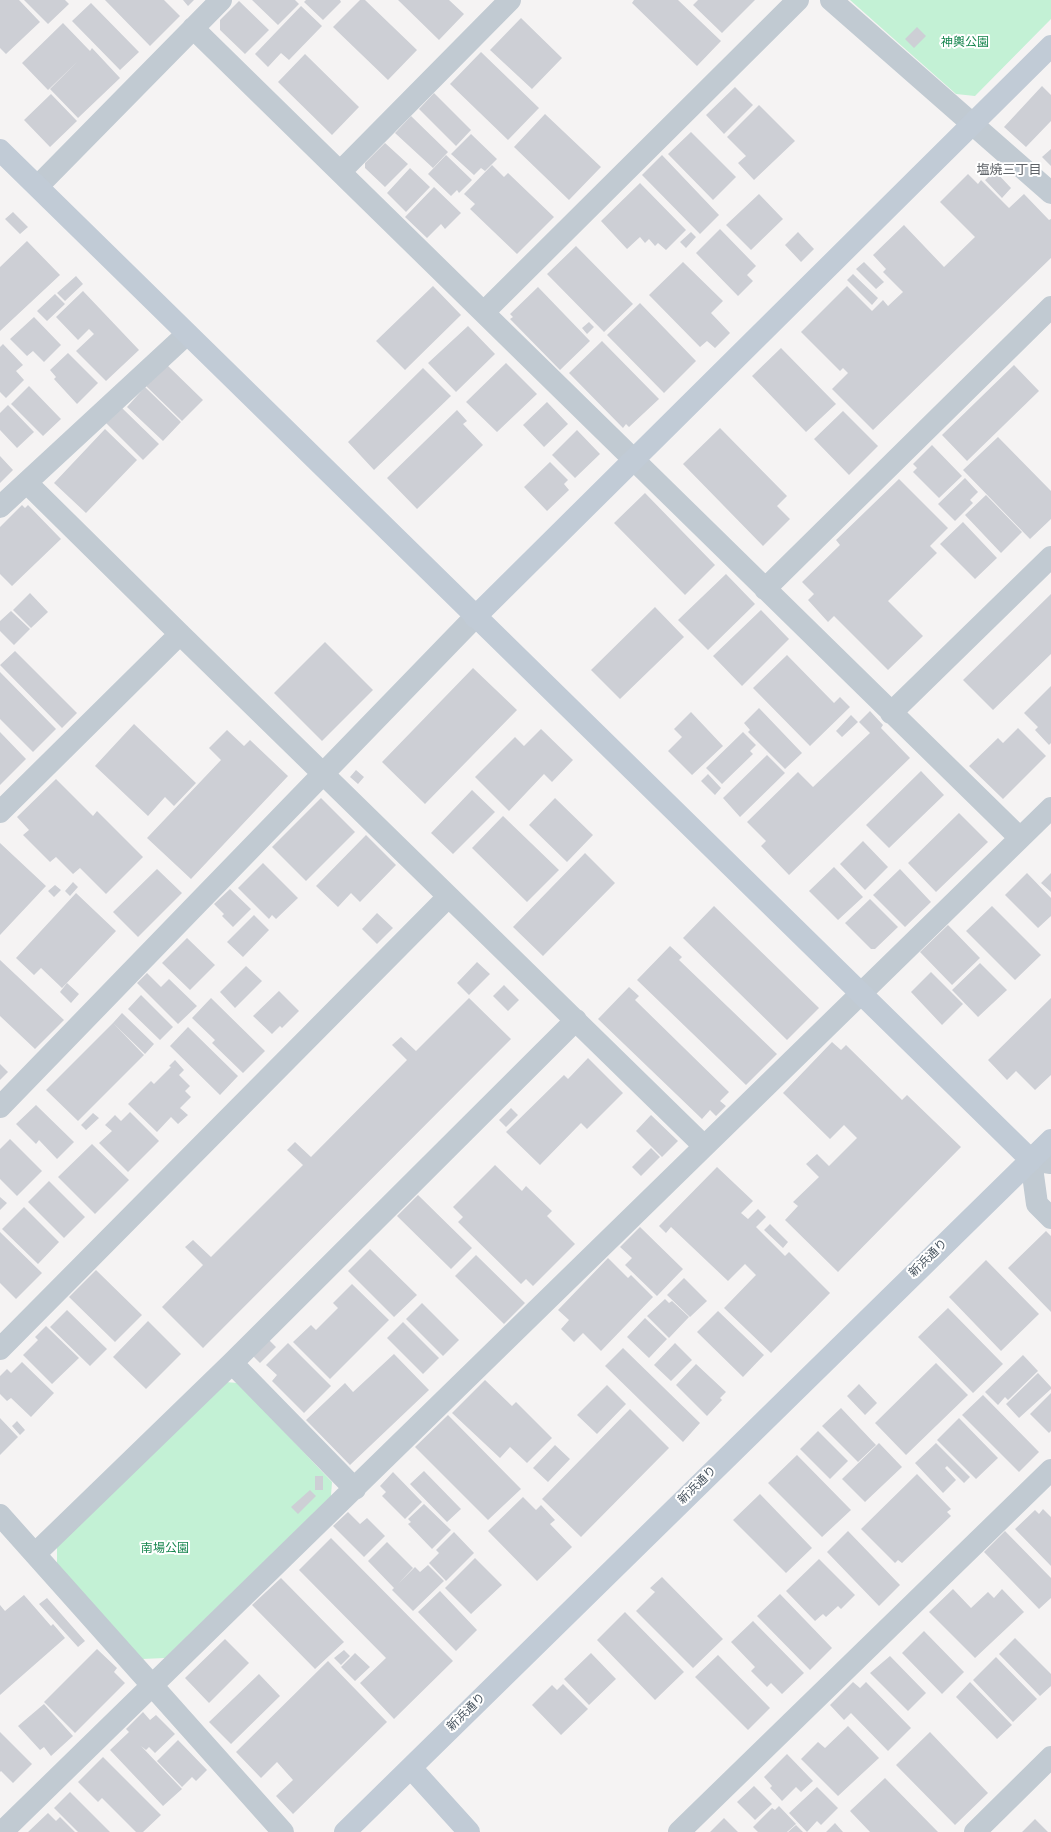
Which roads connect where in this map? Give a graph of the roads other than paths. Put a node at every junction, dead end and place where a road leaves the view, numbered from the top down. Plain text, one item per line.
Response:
1 (221, 0) edge
2 (510, 0) edge
3 (798, 0) edge
4 (831, 0) edge
5 (193, 28) junction
6 (1051, 46) edge
7 (972, 124) junction
8 (0, 150) edge
9 (340, 172) junction
10 (38, 186) junction
11 (1051, 193) edge
12 (1051, 307) edge
13 (484, 312) junction
14 (187, 334) junction
15 (632, 459) junction
16 (27, 483) junction
17 (0, 508) edge
18 (1051, 557) edge
19 (765, 589) junction
20 (475, 617) junction
21 (180, 634) junction
22 (891, 713) junction
23 (323, 774) junction
24 (1051, 808) edge
25 (0, 812) edge
26 (1020, 838) junction
27 (448, 896) junction
28 (861, 995) junction
29 (576, 1020) junction
30 (0, 1107) edge
31 (1051, 1140) edge
32 (704, 1146) junction
33 (1041, 1161) edge
34 (1051, 1218) edge
35 (0, 1349) edge
36 (232, 1363) junction
37 (1048, 1479) edge
38 (354, 1489) junction
39 (0, 1515) edge
40 (35, 1554) junction
41 (152, 1686) junction
42 (1051, 1757) edge
43 (411, 1768) junction
44 (2, 1832) edge
45 (283, 1832) edge
46 (345, 1832) edge
47 (469, 1832) edge
48 (679, 1832) edge
49 (975, 1832) edge

1 - 5 street
2 - 9 street
3 - 13 street
4 - 7 street
5 - 9 street
5 - 10 street
6 - 7 street
7 - 11 street
7 - 15 street
8 - 10 street
9 - 13 street
10 - 14 street
12 - 19 street
13 - 15 street
14 - 16 street
14 - 20 street
15 - 19 street
15 - 20 street
16 - 17 street
16 - 21 street
18 - 22 street
19 - 22 street
20 - 23 street
20 - 28 street
21 - 23 street
21 - 25 street
22 - 26 street
23 - 27 street
23 - 30 street
24 - 26 street
26 - 28 street
27 - 29 street
27 - 35 street
28 - 32 street
28 - 33 street
29 - 32 street
29 - 36 street
31 - 33 street, 新浜通り
32 - 38 street
33 - 34 street
33 - 43 street, 新浜通り
36 - 38 street
36 - 40 street
37 - 48 street
38 - 41 street
39 - 40 street
40 - 41 street
41 - 44 street
41 - 45 street
42 - 49 street
43 - 46 street, 新浜通り
43 - 47 street

